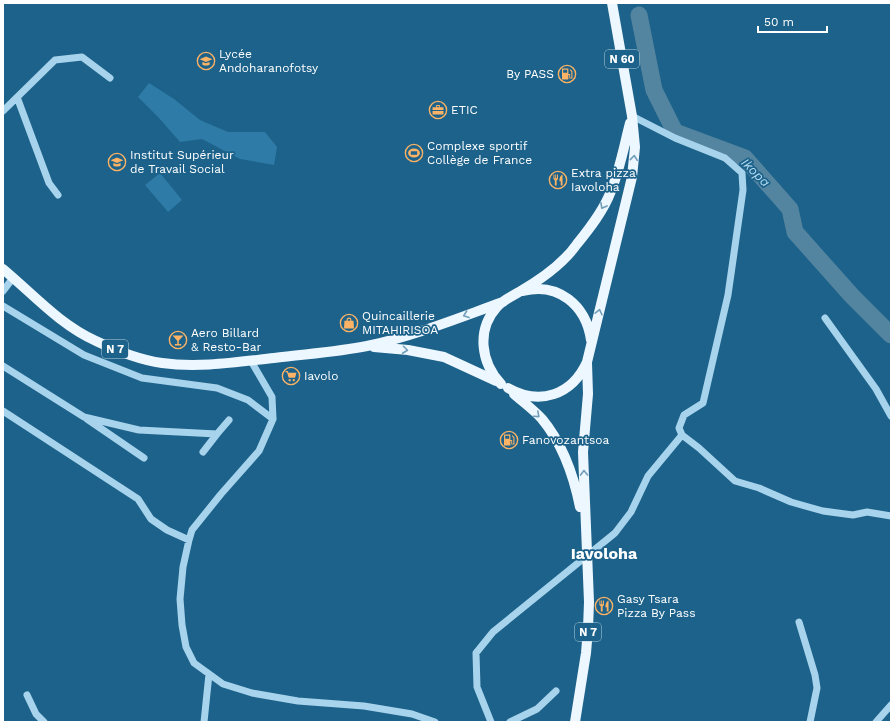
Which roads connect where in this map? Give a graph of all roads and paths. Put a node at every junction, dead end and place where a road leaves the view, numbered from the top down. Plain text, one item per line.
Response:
1 (612, 3) edge
2 (110, 78) dead end
3 (17, 97) junction
4 (3, 111) edge
5 (632, 116) junction
6 (58, 195) dead end
7 (3, 269) edge
8 (13, 278) junction
9 (3, 291) edge
10 (519, 292) junction
11 (503, 302) junction
12 (3, 306) edge
13 (825, 318) dead end
14 (366, 346) junction
15 (590, 350) junction
16 (251, 361) junction
17 (587, 362) junction
18 (3, 366) edge
19 (505, 386) junction
20 (3, 411) edge
21 (891, 416) edge
22 (84, 417) junction
23 (273, 419) junction
24 (229, 420) dead end
25 (217, 434) junction
26 (682, 435) junction
27 (203, 452) dead end
28 (144, 458) dead end
29 (891, 515) edge
30 (189, 540) junction
31 (585, 540) junction
32 (587, 555) junction
33 (799, 622) dead end
34 (209, 674) junction
35 (556, 691) dead end
36 (27, 695) dead end
37 (891, 704) edge
38 (44, 722) edge
39 (204, 722) edge
40 (435, 722) edge
41 (491, 722) edge
42 (510, 722) edge
43 (575, 722) edge
44 (810, 722) edge
45 (876, 722) edge

1 - 5 main road, N 60
2 - 3 street
3 - 4 street
3 - 6 street
5 -> 10 main road
15 -> 5 main road
5 - 26 street
7 - 8 main road, N 7
8 - 9 street
8 - 16 main road, N 7
10 - 11 main road
10 - 15 main road
11 -> 14 main road
11 - 19 main road
12 - 23 street
13 - 21 street
14 - 16 main road, N 7
14 -> 19 main road
15 - 17 main road
16 - 23 street
17 - 19 main road
31 -> 17 main road
18 - 22 street
19 -> 31 main road
20 - 30 street
22 - 25 street
22 - 28 street
23 - 30 street
24 - 25 street
25 - 27 street
26 - 29 street
26 - 32 street
30 - 34 street
31 - 32 main road, N 7
32 - 41 street
32 - 43 main road, N 7
33 - 44 street
34 - 39 street
34 - 40 street
35 - 42 street
36 - 38 street
37 - 45 street

